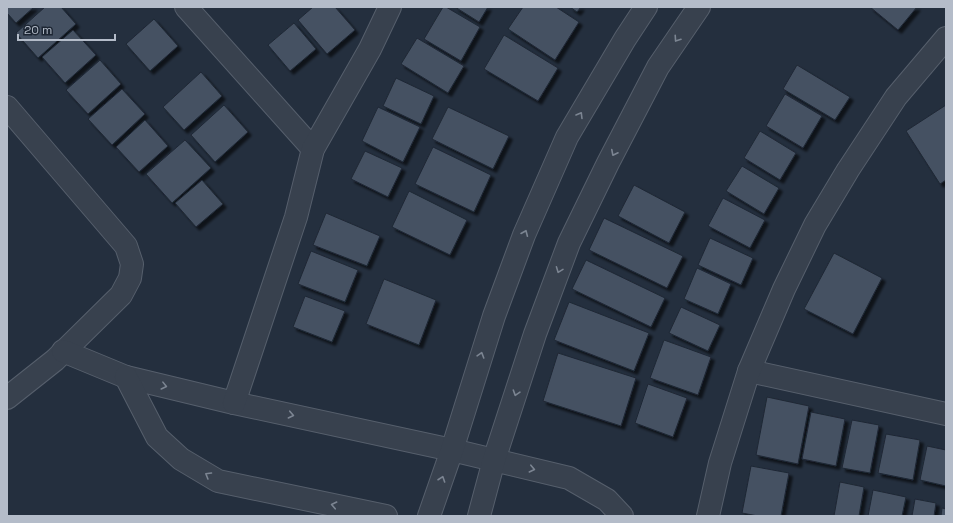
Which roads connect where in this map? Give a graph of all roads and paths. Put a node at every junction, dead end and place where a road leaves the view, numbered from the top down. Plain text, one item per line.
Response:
1 (186, 7) edge
2 (390, 7) edge
3 (646, 7) edge
4 (699, 7) edge
5 (946, 38) edge
6 (7, 107) edge
7 (313, 149) junction
8 (63, 352) junction
9 (749, 371) junction
10 (126, 377) junction
11 (7, 398) edge
12 (234, 403) junction
13 (946, 414) edge
14 (452, 450) junction
15 (494, 460) junction
16 (386, 516) edge
17 (429, 516) edge
18 (478, 516) edge
19 (622, 516) edge
20 (708, 516) edge

1 - 7 street
2 - 7 street
14 -> 3 street
4 -> 15 street
5 - 9 street
6 - 8 street
7 - 12 street
8 - 10 street
8 - 11 street
9 - 13 street
9 - 20 street
10 -> 12 street
16 -> 10 street
12 -> 14 street
14 - 15 street
17 -> 14 street
15 - 18 street
15 -> 19 street

